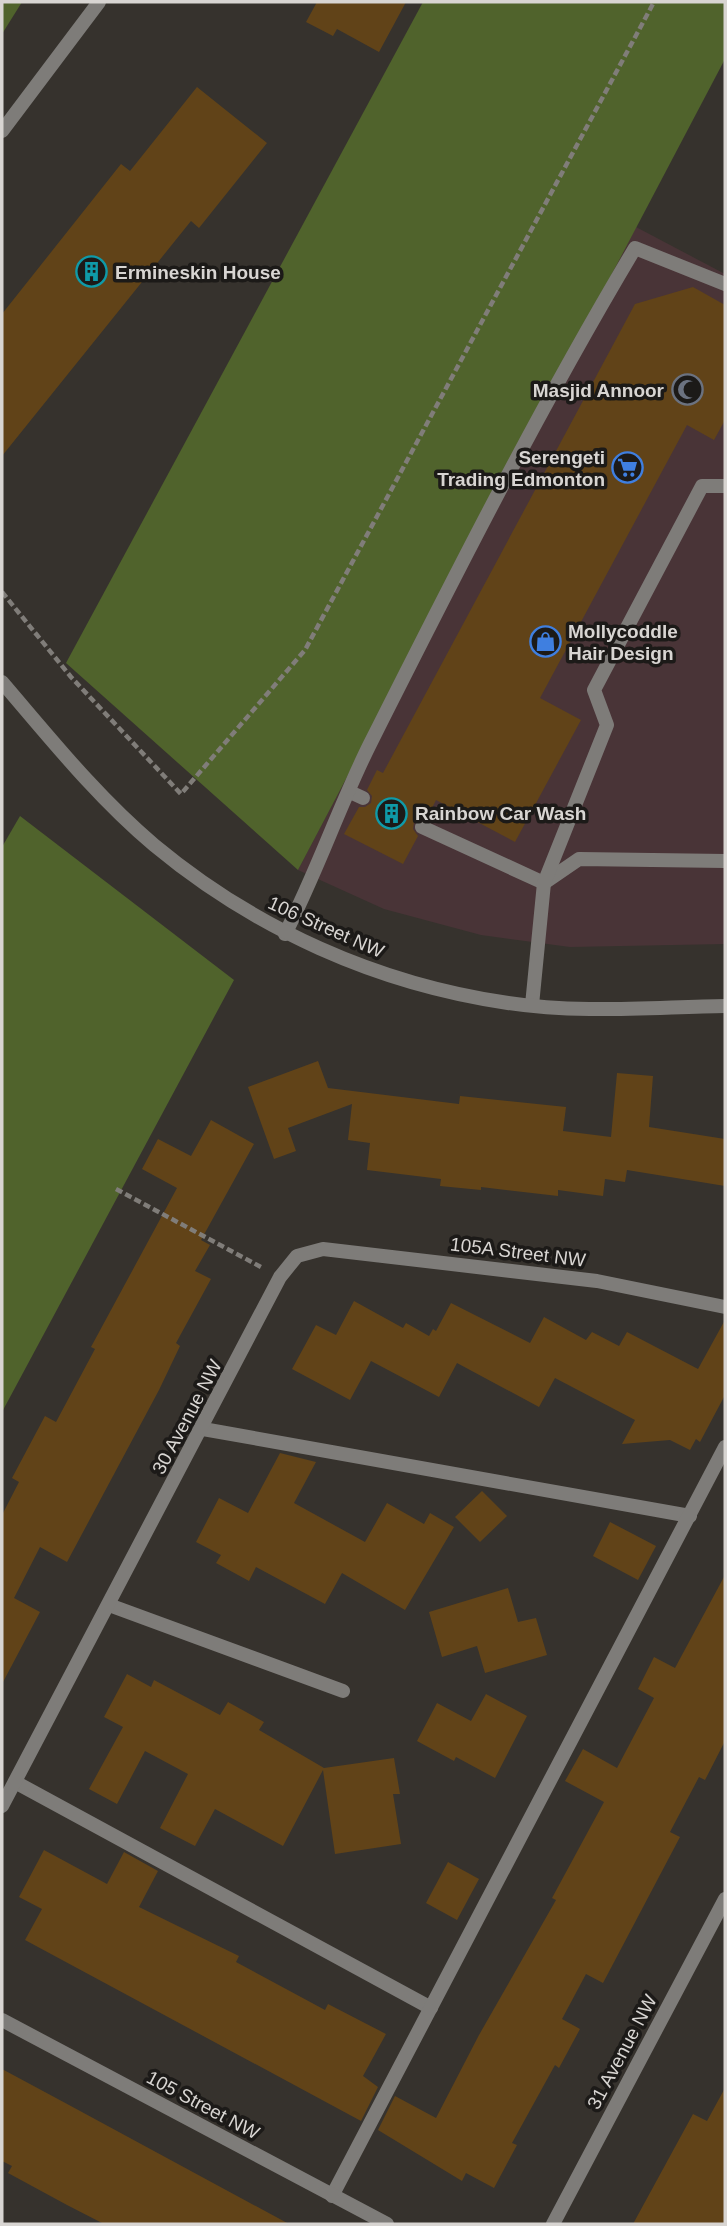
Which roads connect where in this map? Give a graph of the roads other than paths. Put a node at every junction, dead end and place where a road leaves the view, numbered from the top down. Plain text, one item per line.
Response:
1 (99, 2) edge
2 (2, 131) edge
3 (725, 284) edge
4 (725, 486) edge
5 (2, 682) edge
6 (422, 827) dead end
7 (725, 861) edge
8 (544, 883) junction
9 (285, 934) junction
10 (531, 1005) junction
11 (725, 1006) edge
12 (305, 1252) joint
13 (725, 1307) edge
14 (203, 1429) junction
15 (725, 1447) edge
16 (690, 1516) junction
17 (108, 1605) junction
18 (343, 1691) dead end
19 (15, 1782) junction
20 (2, 1806) edge
21 (725, 1899) edge
22 (431, 2008) junction
23 (2, 2020) edge
24 (332, 2196) junction
25 (387, 2224) edge
26 (553, 2224) edge

1 - 2 street
3 - 9 street
4 - 8 street
5 - 9 street, 106 Street NW
6 - 8 street
7 - 8 street
8 - 10 street
9 - 10 street, 106 Street NW
10 - 11 street, 106 Street NW
12 - 13 street, 105A Street NW
12 - 14 street, 30 Avenue NW
14 - 16 street
14 - 17 street, 30 Avenue NW
15 - 16 street
16 - 22 street
17 - 18 street
17 - 19 street, 30 Avenue NW
19 - 20 street, 30 Avenue NW
19 - 22 street
21 - 26 street, 31 Avenue NW
22 - 24 street
23 - 24 street, 105 Street NW
24 - 25 street, 105 Street NW

